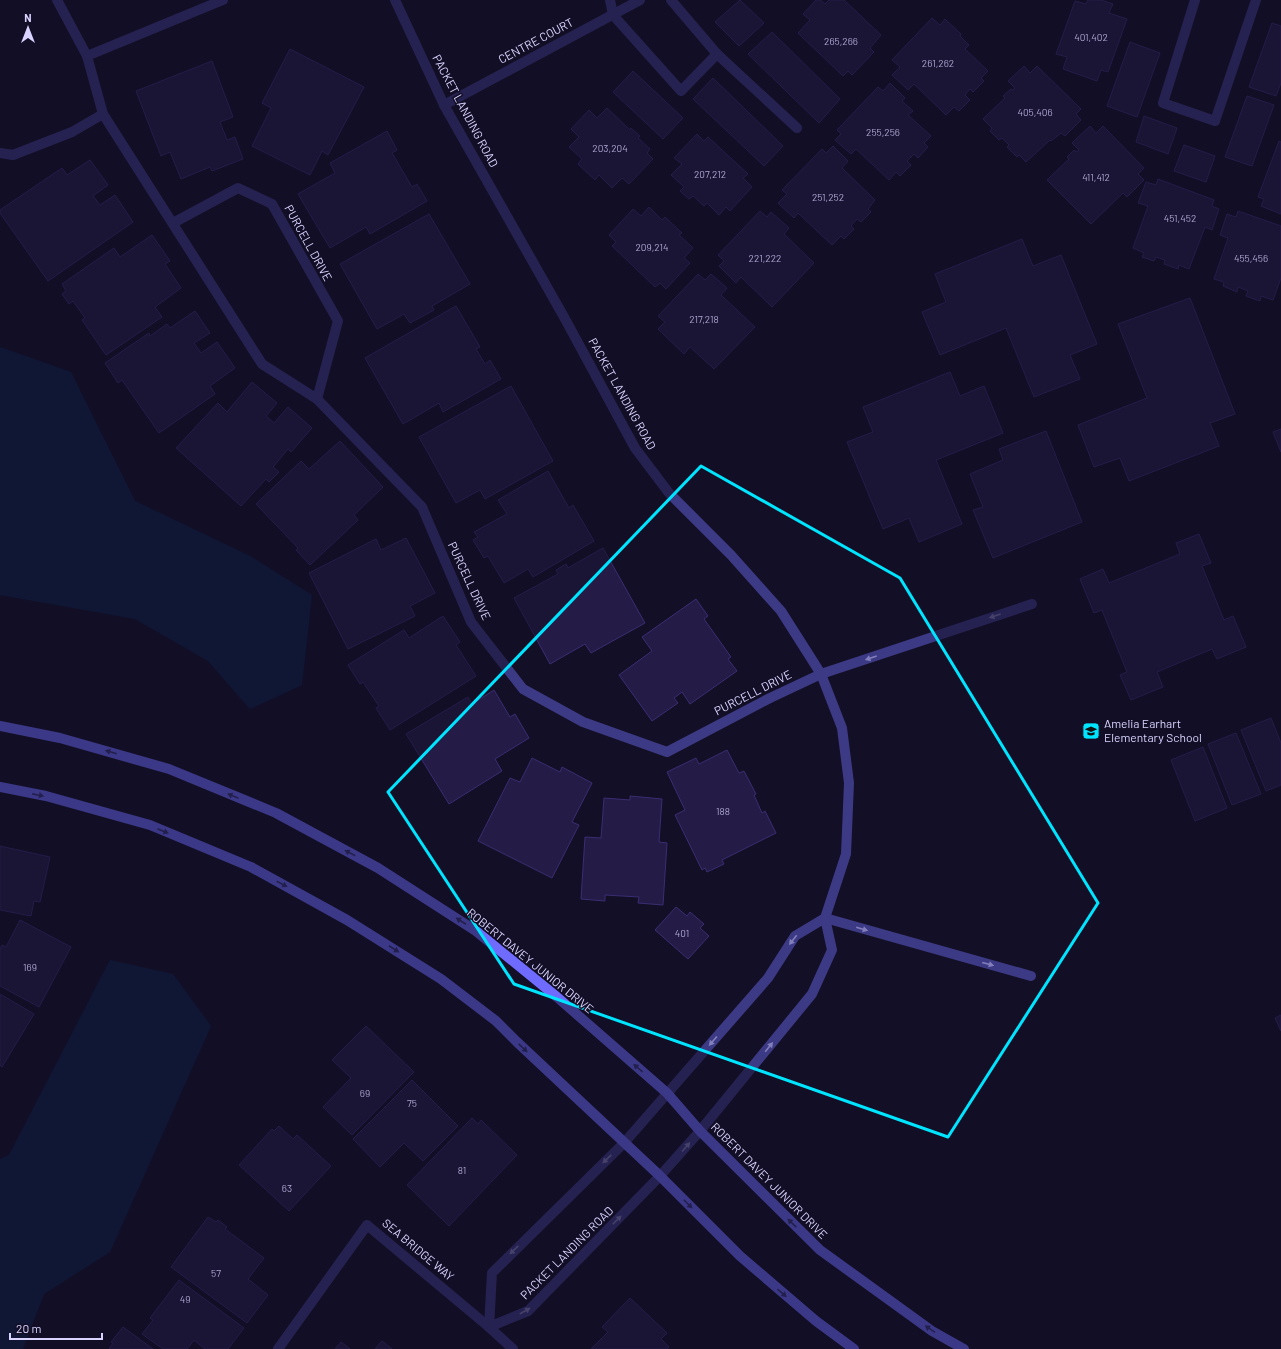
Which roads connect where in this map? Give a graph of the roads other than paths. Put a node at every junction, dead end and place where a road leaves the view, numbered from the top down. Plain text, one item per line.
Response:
1 (58, 0) edge
2 (223, 0) edge
3 (395, 0) edge
4 (610, 0) edge
5 (640, 0) edge
6 (671, 0) edge
7 (1195, 0) edge
8 (1256, 0) edge
9 (613, 15) junction
10 (717, 54) junction
11 (87, 56) junction
12 (444, 106) junction
13 (103, 114) junction
14 (797, 128) dead end
15 (0, 153) edge
16 (173, 223) junction
17 (317, 399) junction
18 (1032, 604) dead end
19 (821, 674) junction
20 (0, 726) edge
21 (0, 787) edge
22 (825, 918) junction
23 (1031, 976) dead end
24 (667, 1093) junction
25 (700, 1131) junction
26 (624, 1143) junction
27 (660, 1176) junction
28 (490, 1327) junction
29 (278, 1349) edge
30 (513, 1349) edge
31 (854, 1349) edge
32 (964, 1349) edge

1 - 11 street, PURCELL DRIVE
2 - 11 street
3 - 12 street, PACKET LANDING ROAD
4 - 9 street
5 - 9 street, CENTRE COURT
6 - 10 street
7 - 8 street
9 - 10 street
9 - 12 street, CENTRE COURT
10 - 14 street
11 - 13 street, PURCELL DRIVE
12 - 19 street, PACKET LANDING ROAD
13 - 15 street
13 - 16 street, PURCELL DRIVE
16 - 17 street, PURCELL DRIVE
16 - 17 street, PURCELL DRIVE
17 - 19 street, PURCELL DRIVE
18 -> 19 street, PURCELL DRIVE
19 - 22 street, PACKET LANDING ROAD
24 -> 20 main road, ROBERT DAVEY JUNIOR DRIVE
21 -> 26 main road
22 -> 23 street
22 -> 24 street
25 -> 22 street, PACKET LANDING ROAD
24 - 25 main road, ROBERT DAVEY JUNIOR DRIVE
24 - 26 street
27 -> 25 street, PACKET LANDING ROAD
32 -> 25 main road, ROBERT DAVEY JUNIOR DRIVE
26 - 27 main road
26 -> 28 street
28 -> 27 street, PACKET LANDING ROAD
27 -> 31 main road
28 - 29 street, SEA BRIDGE WAY
28 - 30 street, SEA BRIDGE WAY

